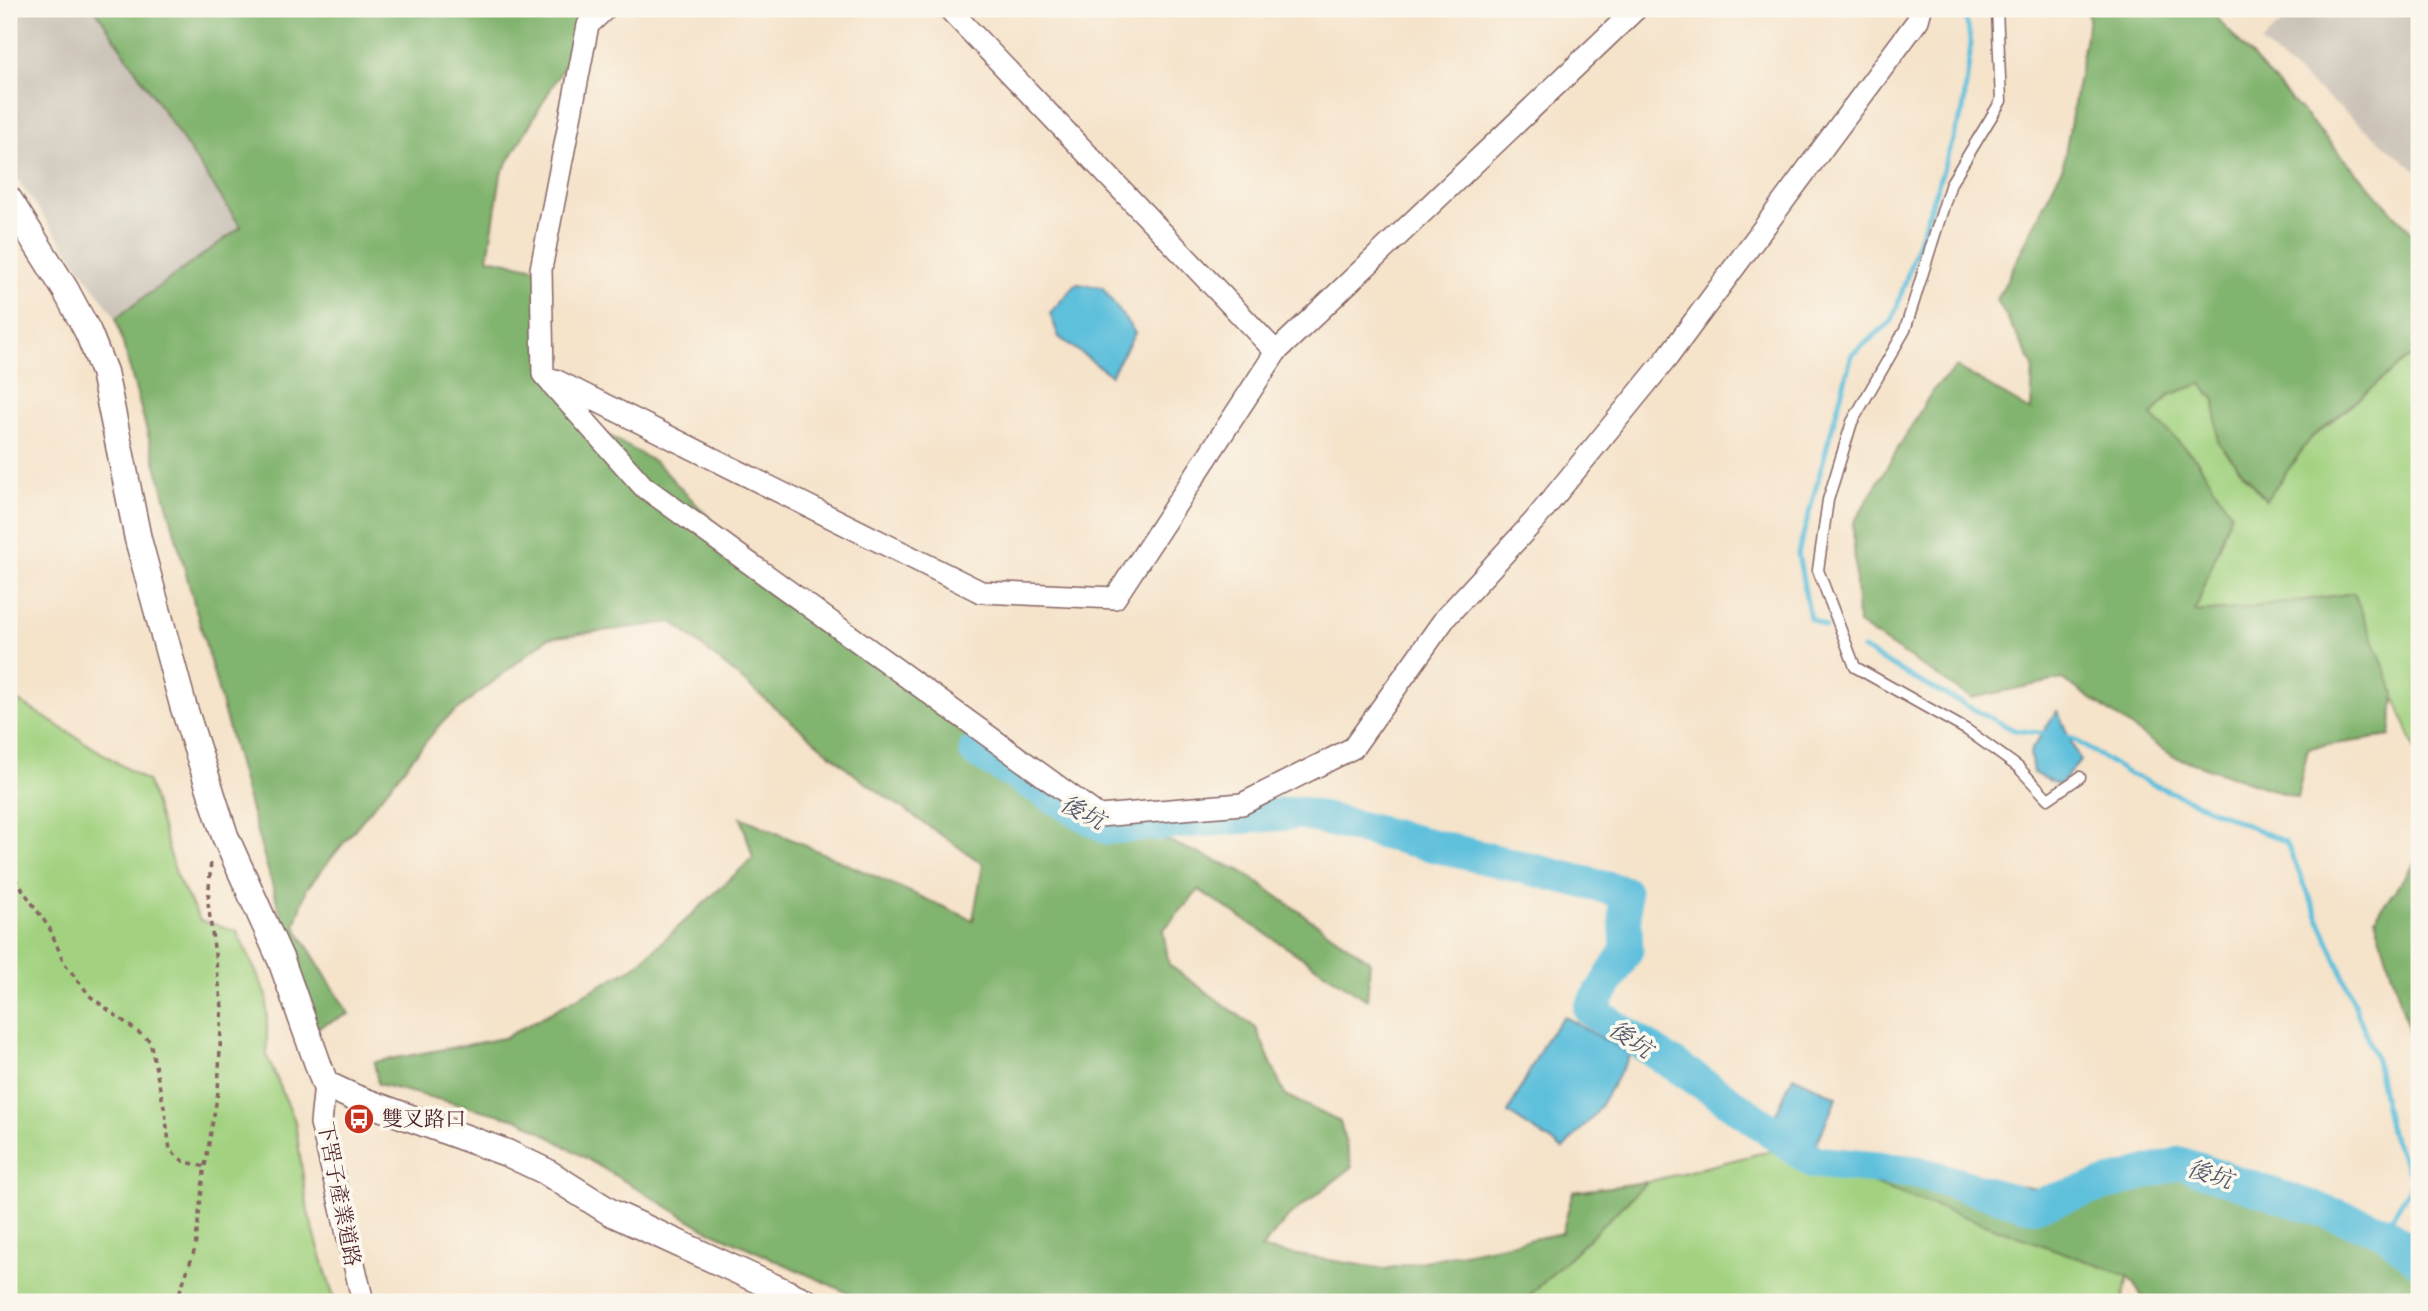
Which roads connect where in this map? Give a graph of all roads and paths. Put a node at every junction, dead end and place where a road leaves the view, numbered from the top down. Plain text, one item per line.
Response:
1 (605, 9) edge
2 (949, 9) edge
3 (1636, 9) edge
4 (1921, 9) edge
5 (1997, 9) edge
6 (9, 200) edge
7 (1276, 352) junction
8 (543, 374) junction
9 (2080, 778) dead end
10 (212, 848) dead end
11 (9, 870) edge
12 (325, 1084) junction
13 (205, 1167) junction
14 (176, 1302) edge
15 (363, 1302) edge
16 (806, 1302) edge

1 - 8 street
2 - 7 street
3 - 7 street
4 - 8 street
5 - 9 lane
6 - 12 street
7 - 8 street
10 - 13 path
11 - 13 path
12 - 15 street, 下罟子產業道路
12 - 16 street
13 - 14 path

